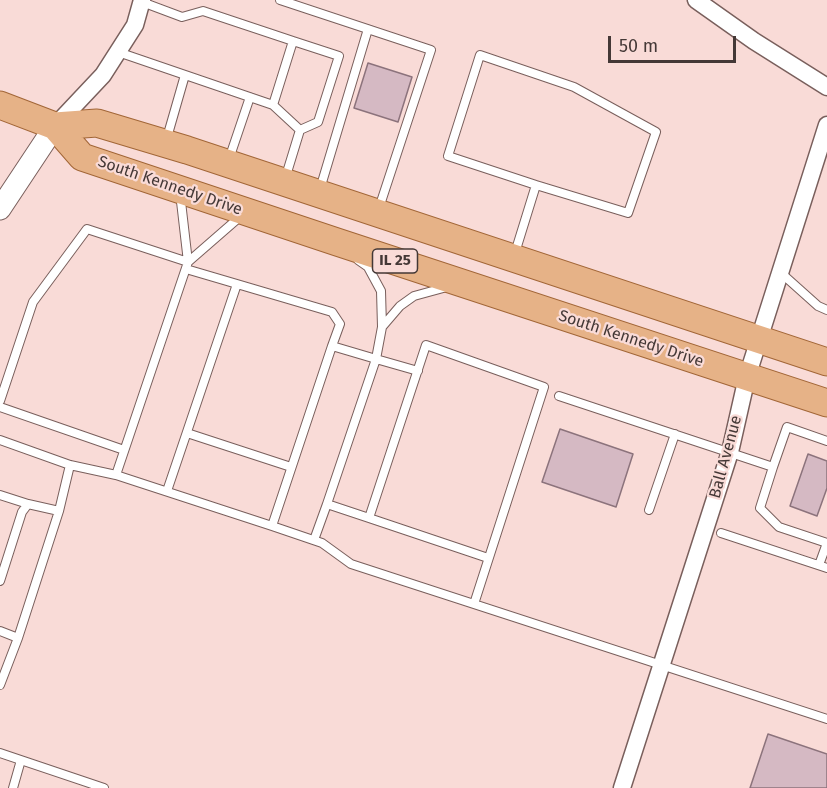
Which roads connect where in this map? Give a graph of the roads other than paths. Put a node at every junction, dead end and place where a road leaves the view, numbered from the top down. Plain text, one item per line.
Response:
1 (280, 0) edge
2 (696, 0) edge
3 (142, 1) edge
4 (368, 29) junction
5 (293, 41) junction
6 (118, 52) junction
7 (185, 75) junction
8 (827, 87) edge
9 (250, 97) junction
10 (0, 105) edge
11 (273, 105) junction
12 (827, 125) edge
13 (55, 126) junction
14 (300, 130) junction
15 (165, 143) junction
16 (228, 164) junction
17 (284, 182) junction
18 (536, 185) junction
19 (180, 190) junction
20 (318, 194) junction
21 (0, 209) edge
22 (245, 212) junction
23 (377, 214) junction
24 (337, 242) junction
25 (513, 258) junction
26 (187, 265) junction
27 (779, 272) junction
28 (237, 284) junction
29 (472, 287) junction
30 (827, 310) edge
31 (382, 327) junction
32 (758, 340) junction
33 (332, 346) junction
34 (376, 359) junction
35 (827, 362) edge
36 (418, 372) junction
37 (747, 377) junction
38 (559, 396) dead end
39 (0, 401) edge
40 (827, 403) edge
41 (0, 407) edge
42 (187, 434) junction
43 (675, 434) junction
44 (0, 441) edge
45 (827, 441) edge
46 (124, 450) junction
47 (730, 452) junction
48 (70, 465) junction
49 (291, 467) junction
50 (773, 467) junction
51 (116, 475) junction
52 (167, 491) junction
53 (0, 495) edge
54 (28, 504) junction
55 (327, 504) junction
56 (649, 510) dead end
57 (59, 511) junction
58 (369, 518) junction
59 (272, 525) junction
60 (721, 533) dead end
61 (314, 540) junction
62 (827, 543) edge
63 (488, 558) junction
64 (823, 567) edge
65 (0, 581) edge
66 (474, 604) junction
67 (0, 631) edge
68 (18, 638) junction
69 (662, 664) junction
70 (0, 685) edge
71 (827, 719) edge
72 (0, 753) edge
73 (21, 760) junction
74 (13, 788) edge
75 (104, 788) edge
76 (622, 788) edge

1 - 4 lane
2 - 8 street
3 - 5 lane
3 - 6 street
4 - 20 lane
4 - 23 lane
5 - 11 lane
5 - 14 lane
6 - 7 lane
6 - 13 street
7 - 9 lane
7 - 15 lane
9 - 11 lane
9 - 16 lane
10 - 13 main road, IL 25
11 - 14 lane
12 - 27 street, Ball Avenue
13 - 15 main road, IL 25
13 - 19 main road, South Kennedy Drive / IL 25
13 - 21 street
14 - 17 lane
15 - 16 main road, IL 25
16 - 17 main road, IL 25
17 - 20 main road, IL 25
18 - 18 lane
18 - 25 lane
19 - 22 main road, South Kennedy Drive / IL 25
19 - 26 lane
20 - 23 main road, IL 25
22 - 24 main road, South Kennedy Drive / IL 25
22 - 26 lane
23 - 25 main road, IL 25
24 - 29 main road, South Kennedy Drive / IL 25
24 - 31 lane
25 - 32 main road, IL 25
26 - 28 lane
26 - 39 lane
26 - 46 lane
27 - 30 lane
27 - 32 street, Ball Avenue
28 - 33 lane
28 - 42 lane
29 - 31 lane
29 - 37 main road, South Kennedy Drive / IL 25
31 - 34 lane
32 - 35 main road, IL 25
32 - 37 street, Ball Avenue
33 - 34 lane
33 - 49 lane
34 - 36 lane
34 - 55 lane
36 - 58 lane
36 - 63 lane
37 - 40 main road, South Kennedy Drive / IL 25
37 - 47 street, Ball Avenue
38 - 43 lane
41 - 46 lane
42 - 49 lane
42 - 52 lane
43 - 47 lane
43 - 56 lane
44 - 48 lane
45 - 50 lane
46 - 51 lane
47 - 50 lane
47 - 69 street, Ball Avenue
48 - 51 lane
48 - 57 lane
49 - 59 lane
50 - 62 lane
51 - 52 lane
52 - 59 lane
53 - 54 lane
54 - 57 lane
54 - 65 lane
55 - 58 lane
55 - 61 lane
57 - 68 lane
58 - 63 lane
59 - 61 lane
60 - 64 lane
61 - 66 lane
62 - 64 lane
63 - 66 lane
66 - 69 lane
67 - 68 lane
68 - 70 lane
69 - 71 lane
69 - 76 street, Ball Avenue
72 - 73 lane
73 - 74 lane
73 - 75 lane

